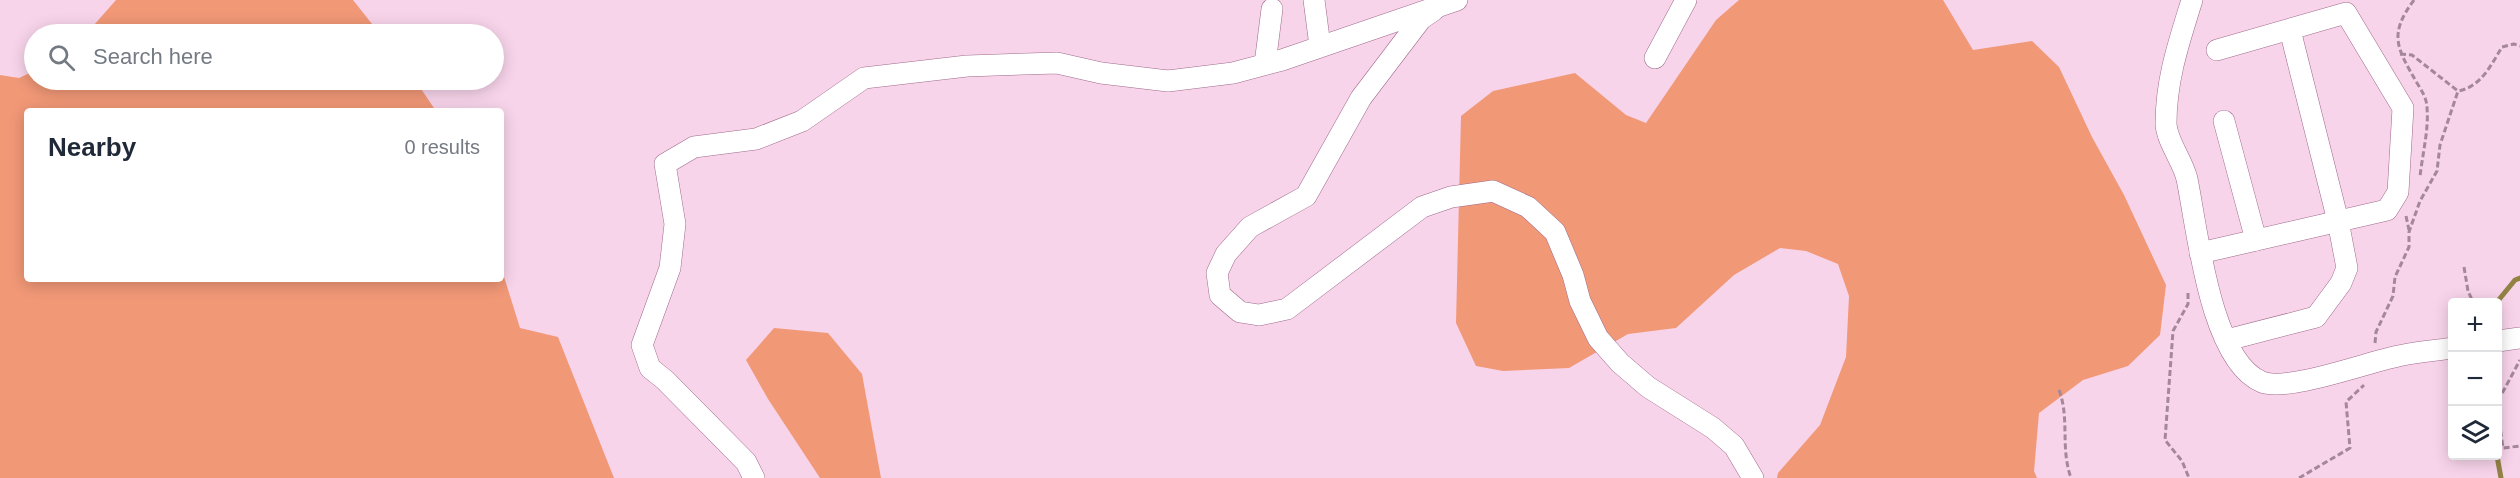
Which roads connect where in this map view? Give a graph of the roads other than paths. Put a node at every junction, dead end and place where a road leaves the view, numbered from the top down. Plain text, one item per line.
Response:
1 (1314, 0) edge
2 (1686, 0) edge
3 (2192, 0) edge
4 (1443, 2) edge
5 (2344, 7) edge
6 (1272, 9) dead end
7 (2290, 30) junction
8 (1320, 46) junction
9 (2217, 50) dead end
10 (1655, 58) dead end
11 (1265, 64) junction
12 (2224, 121) dead end
13 (2338, 221) junction
14 (2256, 240) junction
15 (2202, 263) junction
16 (2520, 338) edge
17 (2227, 340) junction
18 (2502, 340) edge
19 (2448, 349) edge
20 (754, 478) edge
21 (1753, 478) edge

1 - 8 street
2 - 10 street
3 - 15 street
4 - 8 street
4 - 21 street
5 - 7 street
5 - 13 street
6 - 11 street
7 - 9 street
7 - 13 street
8 - 11 street
11 - 20 street
12 - 14 street
13 - 14 street
13 - 17 street
14 - 15 street
15 - 17 street
16 - 18 street
17 - 19 street

